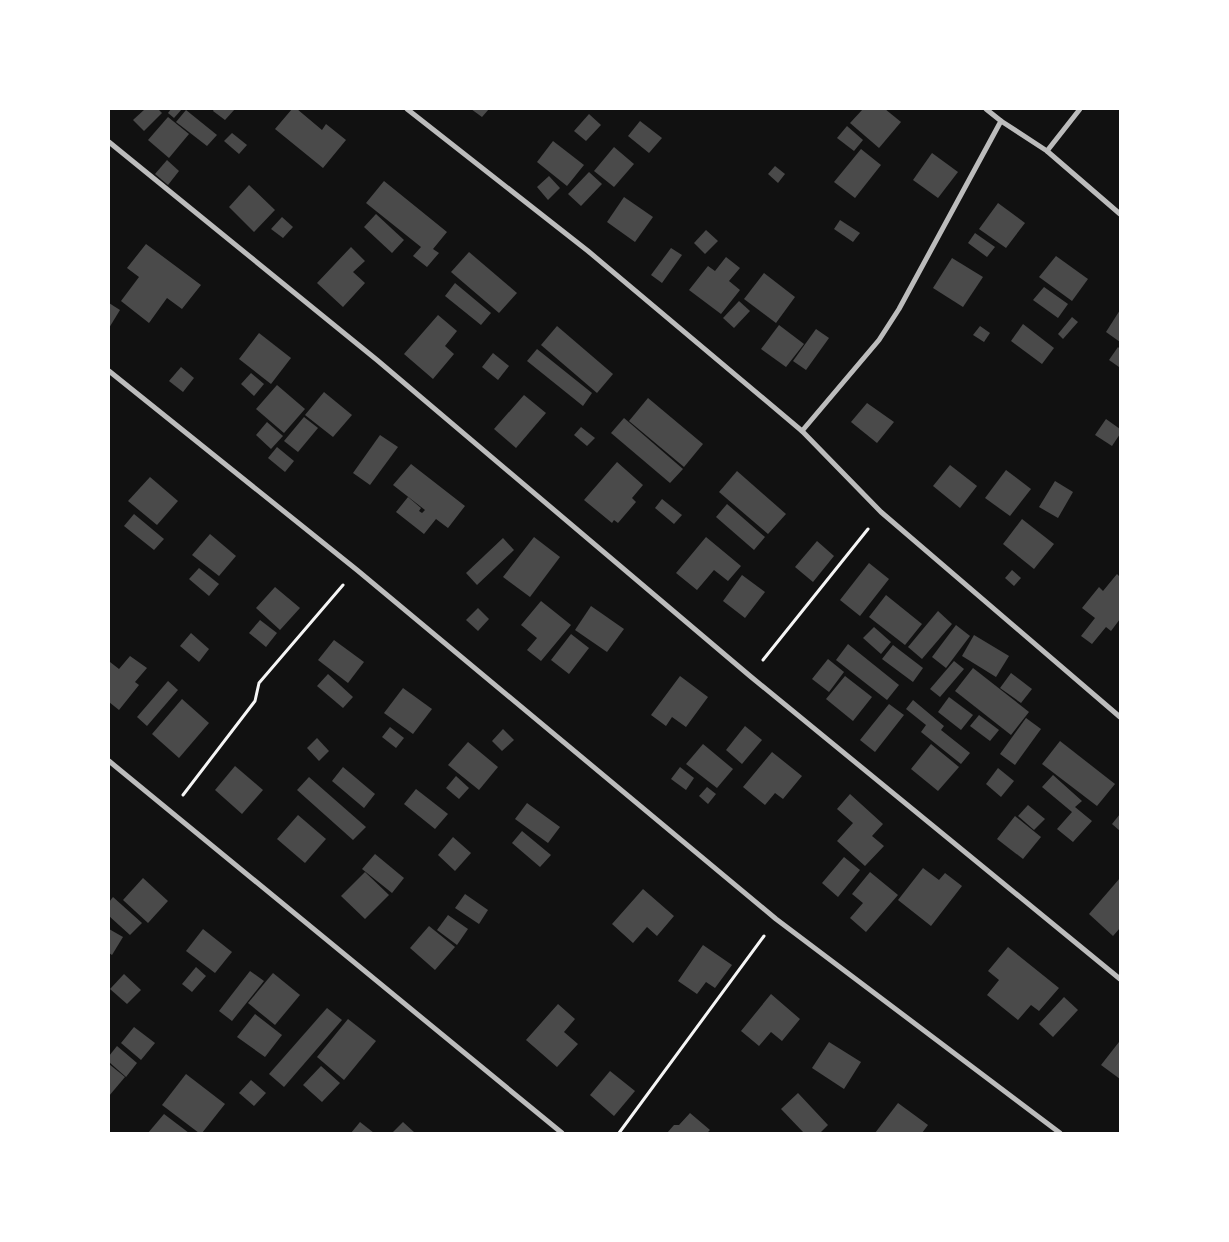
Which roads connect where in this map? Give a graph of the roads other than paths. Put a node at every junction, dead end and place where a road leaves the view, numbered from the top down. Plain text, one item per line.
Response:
1 (407, 109) edge
2 (986, 109) edge
3 (1080, 109) edge
4 (1001, 121) junction
5 (109, 142) edge
6 (1046, 151) junction
7 (1120, 214) edge
8 (109, 371) edge
9 (802, 431) junction
10 (1120, 717) edge
11 (109, 761) edge
12 (1120, 980) edge
13 (562, 1133) edge
14 (1060, 1133) edge

1 - 9 street
2 - 4 street
3 - 6 street
4 - 6 street
4 - 9 street
5 - 12 street
6 - 7 street
8 - 14 street
9 - 10 street
11 - 13 street

